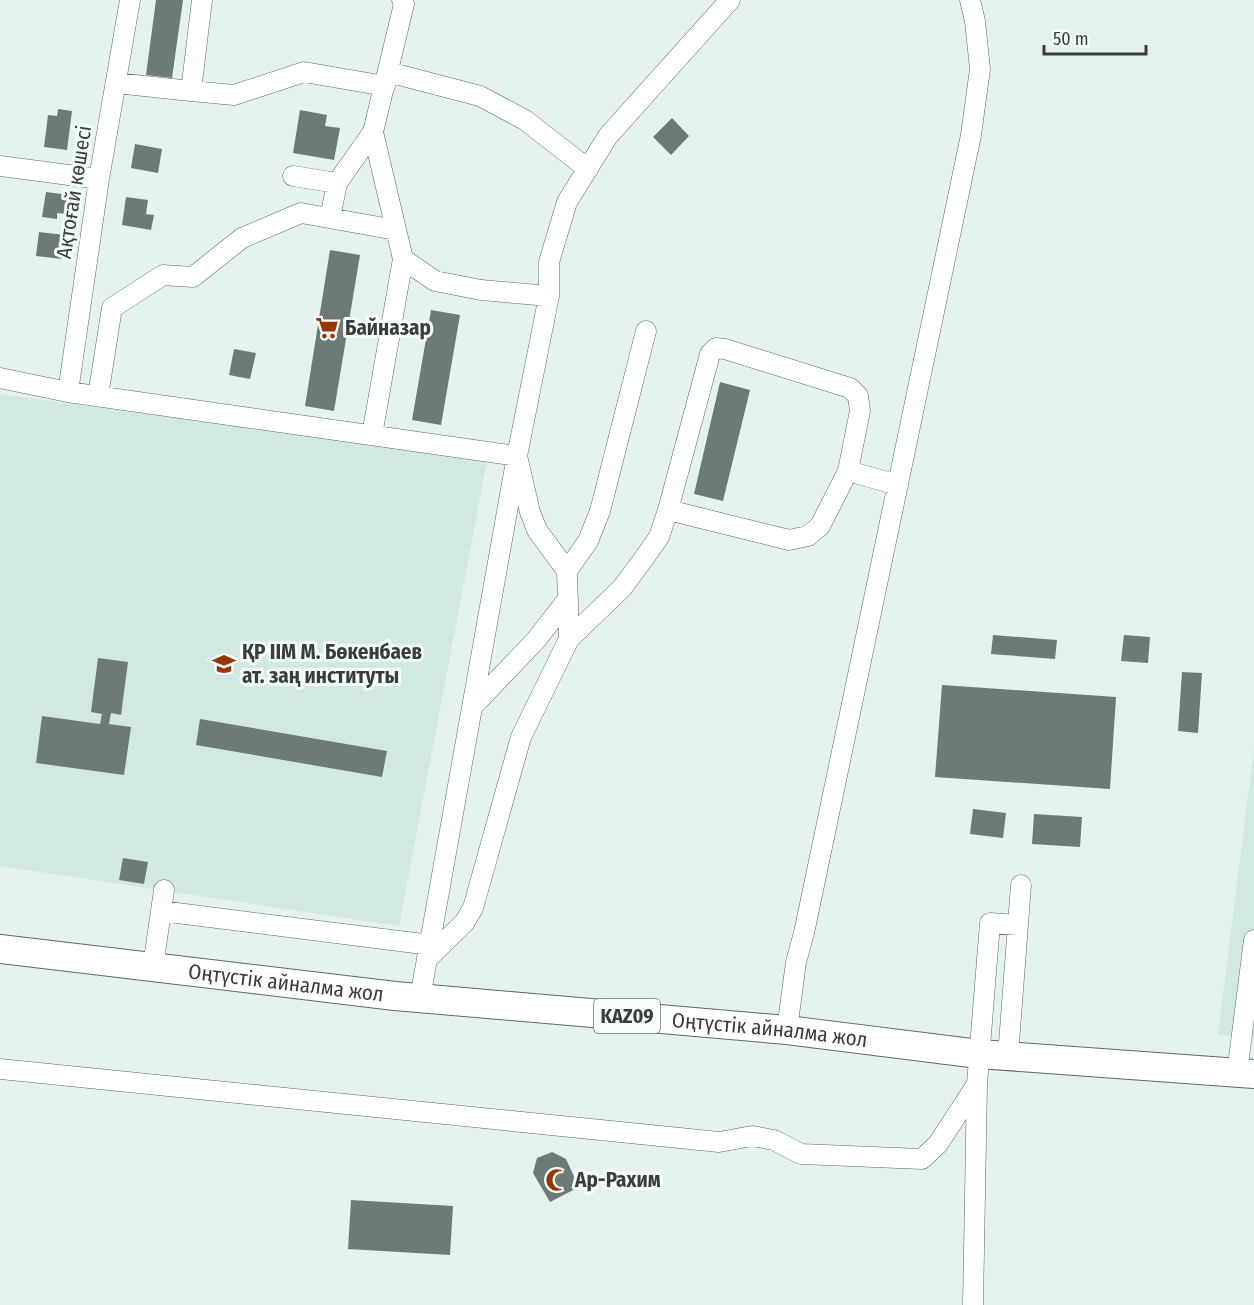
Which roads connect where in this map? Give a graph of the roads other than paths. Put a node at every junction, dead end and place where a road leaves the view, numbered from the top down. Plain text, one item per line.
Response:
1 (130, 0) edge
2 (202, 0) edge
3 (402, 0) edge
4 (730, 0) edge
5 (970, 0) edge
6 (386, 79) junction
7 (116, 83) junction
8 (191, 91) junction
9 (373, 132) junction
10 (0, 166) edge
11 (588, 169) junction
12 (293, 176) dead end
13 (99, 179) junction
14 (337, 183) junction
15 (330, 218) junction
16 (396, 230) junction
17 (403, 259) junction
18 (549, 296) junction
19 (646, 331) dead end
20 (0, 378) edge
21 (68, 392) junction
22 (98, 396) junction
23 (372, 435) junction
24 (517, 456) junction
25 (848, 471) junction
26 (898, 485) junction
27 (668, 510) junction
28 (567, 571) junction
29 (568, 599) junction
30 (569, 639) junction
31 (473, 706) junction
32 (1021, 885) dead end
33 (164, 891) dead end
34 (161, 911) junction
35 (1018, 925) junction
36 (1254, 940) edge
37 (0, 949) edge
38 (430, 951) junction
39 (153, 967) junction
40 (420, 999) junction
41 (787, 1030) junction
42 (979, 1054) junction
43 (1008, 1056) junction
44 (0, 1070) edge
45 (1245, 1073) edge
46 (977, 1084) junction
47 (973, 1305) edge

1 - 7 street, Ақтоғай көшесі
2 - 8 street
3 - 6 street
4 - 11 street
5 - 26 street
6 - 8 street
6 - 9 street
6 - 11 street
7 - 8 street
7 - 13 street, Ақтоғай көшесі
9 - 14 street
9 - 16 street
10 - 13 street
11 - 18 street
12 - 14 street
13 - 21 street, Ақтоғай көшесі
14 - 15 street
15 - 16 street
15 - 22 street
16 - 17 street
17 - 18 street
17 - 23 street
18 - 24 street
19 - 28 street
20 - 21 street
21 - 22 street
22 - 23 street
23 - 24 street
24 - 28 street
24 - 31 street
25 - 26 street
25 - 27 street
25 - 27 street
26 - 41 street
27 - 30 street
28 - 29 street
29 - 30 street
29 - 31 street
30 - 38 street
31 - 38 street
32 - 35 street
33 - 34 street
34 - 38 street
34 - 39 street
35 - 42 street
35 - 43 street
36 - 45 street
37 - 39 highway, Оңтүстік айналма жол / KAZ09
38 - 40 street
39 - 40 highway, Оңтүстік айналма жол / KAZ09
40 - 41 highway, Оңтүстік айналма жол / KAZ09
41 - 42 highway, Оңтүстік айналма жол / KAZ09
42 - 43 highway, Оңтүстік айналма жол / KAZ09
42 - 46 street
43 - 45 highway, Оңтүстік айналма жол / KAZ09
44 - 46 street
46 - 47 street

